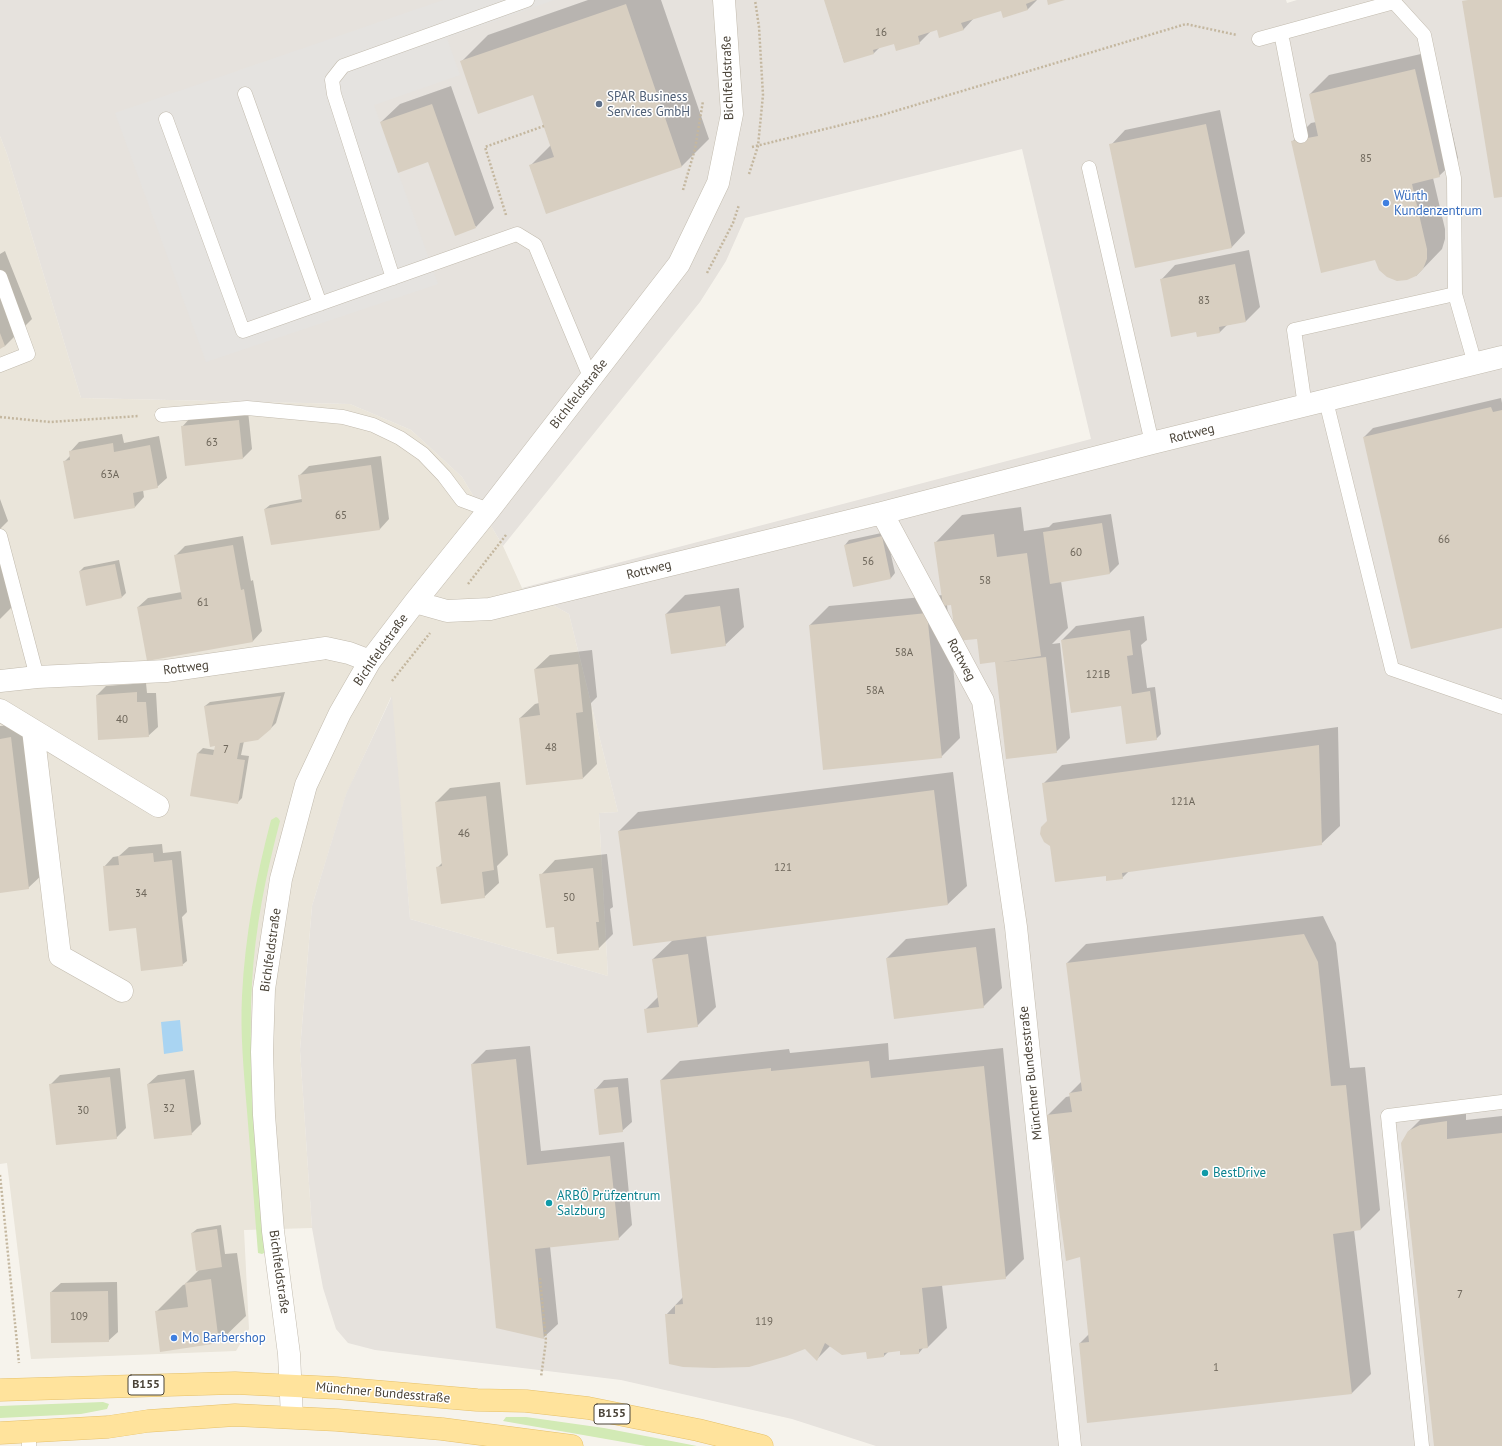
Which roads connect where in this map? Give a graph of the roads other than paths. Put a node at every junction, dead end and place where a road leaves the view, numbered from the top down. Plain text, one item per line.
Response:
1 (527, 0) edge
2 (724, 0) edge
3 (1281, 33) junction
4 (1259, 39) road end
5 (245, 94) dead end
6 (166, 119) dead end
7 (1301, 136) dead end
8 (1089, 168) dead end
9 (0, 277) edge
10 (393, 278) junction
11 (1455, 294) junction
12 (320, 304) junction
13 (1502, 357) edge
14 (1475, 364) junction
15 (0, 365) edge
16 (591, 379) junction
17 (1326, 401) junction
18 (1305, 406) junction
19 (162, 415) road end
20 (1152, 443) junction
21 (489, 510) junction
22 (882, 513) junction
23 (0, 536) edge
24 (415, 602) junction
25 (370, 661) junction
26 (37, 677) junction
27 (0, 681) edge
28 (983, 701) joint
29 (1502, 707) edge
30 (0, 710) edge
31 (33, 730) junction
32 (158, 806) dead end
33 (122, 991) dead end
34 (1502, 1102) edge
35 (292, 1385) junction
36 (0, 1390) edge
37 (292, 1417) junction
38 (0, 1432) edge
39 (29, 1439) edge
40 (572, 1446) edge
41 (762, 1446) edge
42 (1070, 1446) edge
43 (1422, 1446) edge

1 - 10 lane
2 - 16 street, Bichlfeldstraße
3 - 4 lane
3 - 7 lane
3 - 11 lane
5 - 12 lane
6 - 12 lane
8 - 20 lane
9 - 15 lane
10 - 12 lane
10 - 16 lane
11 - 14 lane
11 - 18 lane
13 - 14 street, Rottweg
14 - 17 street, Rottweg
16 - 21 street, Bichlfeldstraße
17 - 18 street, Rottweg
17 - 29 lane
18 - 20 street, Rottweg
19 - 21 lane
20 - 22 street, Rottweg
21 - 24 street, Bichlfeldstraße
22 - 24 street, Rottweg
22 - 28 street, Rottweg
23 - 26 lane
24 - 25 street, Bichlfeldstraße
25 - 26 street, Rottweg
25 - 35 street, Bichlfeldstraße
26 - 27 street, Rottweg
28 - 42 street, Münchner Bundesstraße
30 - 31 street
31 - 32 street
31 - 33 street
34 - 43 lane
35 - 36 main road, Münchner Bundesstraße / B155
35 - 37 street, Bichlfeldstraße
35 - 41 main road, Münchner Bundesstraße / B155
37 - 39 main road
37 - 40 main road
38 - 39 main road

